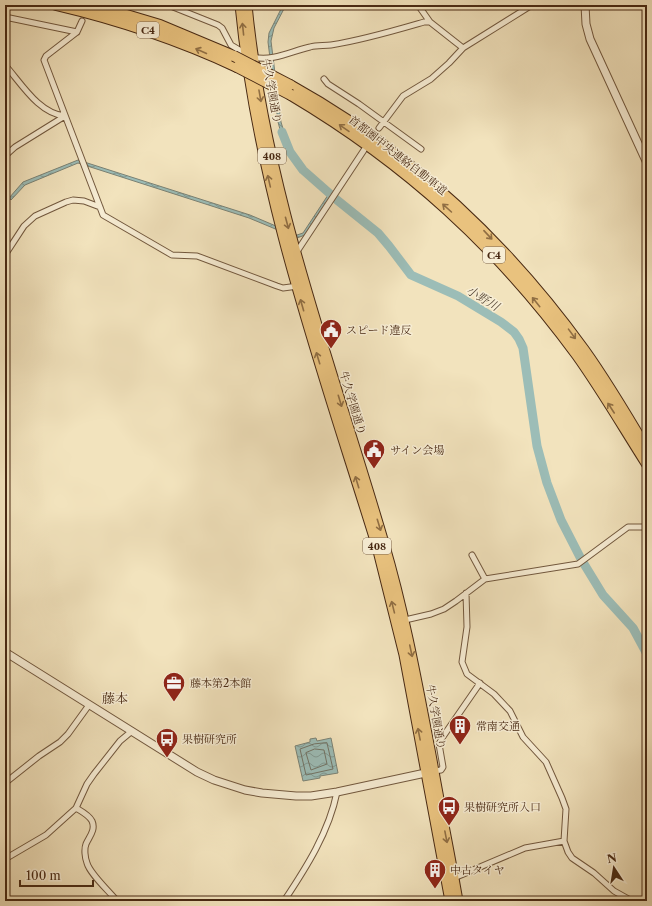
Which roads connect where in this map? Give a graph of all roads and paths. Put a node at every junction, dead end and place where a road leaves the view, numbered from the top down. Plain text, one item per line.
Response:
1 (56, 5) edge
2 (93, 5) edge
3 (168, 5) edge
4 (240, 5) edge
5 (248, 5) edge
6 (418, 5) edge
7 (519, 5) edge
8 (532, 5) edge
9 (586, 5) edge
10 (523, 10) junction
11 (5, 17) edge
12 (82, 21) dead end
13 (430, 22) junction
14 (77, 32) junction
15 (463, 48) junction
16 (245, 53) junction
17 (254, 58) junction
18 (5, 65) edge
19 (324, 79) dead end
20 (290, 90) junction
21 (66, 116) junction
22 (384, 122) junction
23 (379, 128) dead end
24 (420, 149) dead end
25 (364, 150) dead end
26 (5, 156) edge
27 (647, 163) edge
28 (100, 207) junction
29 (295, 253) junction
30 (5, 255) edge
31 (301, 285) junction
32 (647, 450) edge
33 (647, 464) edge
34 (647, 527) edge
35 (472, 555) dead end
36 (485, 579) junction
37 (466, 593) junction
38 (404, 620) junction
39 (5, 652) edge
40 (480, 683) junction
41 (89, 705) junction
42 (132, 732) junction
43 (430, 772) junction
44 (5, 783) edge
45 (337, 792) junction
46 (76, 808) junction
47 (564, 841) junction
48 (5, 859) edge
49 (454, 878) junction
50 (117, 901) edge
51 (284, 901) edge
52 (450, 901) edge
53 (458, 901) edge
54 (632, 901) edge

20 -> 1 highway, 首都圏中央連絡自動車道 / C4, bridge
2 - 20 highway, 首都圏中央連絡自動車道 / C4, bridge
3 - 16 street
16 -> 4 highway, 牛久学園通り / 408
5 - 17 highway, 牛久学園通り / 408
6 - 13 street
7 - 10 street
8 - 10 street
9 - 27 street
10 - 15 street
11 - 14 street
12 - 14 street
13 - 15 street
13 - 17 street
14 - 21 street
15 - 22 street
16 - 17 street
31 -> 16 highway, 牛久学園通り / 408
17 -> 29 highway, 牛久学園通り / 408
18 - 21 street
19 - 22 street
20 -> 32 highway, 首都圏中央連絡自動車道 / C4
33 -> 20 highway, 首都圏中央連絡自動車道 / C4
21 - 26 street
21 - 28 street
22 - 23 street
22 - 24 street
25 - 29 street
28 - 30 street
28 - 31 street
29 - 31 highway, 牛久学園通り / 408
31 -> 38 highway, 牛久学園通り / 408
43 -> 31 highway, 牛久学園通り / 408
34 - 36 street
35 - 36 street
36 - 37 street
37 - 38 street
37 - 40 street
38 -> 43 highway, 牛久学園通り / 408
39 - 41 street
40 - 43 street
40 - 47 street
41 - 42 street
41 - 44 street
42 - 45 street
42 - 46 street
43 - 45 street
43 -> 49 highway, 牛久学園通り / 408
43 - 52 highway, 牛久学園通り / 408
45 - 51 street
46 - 48 street
46 - 50 street
47 - 49 street
47 - 54 street
49 - 53 highway, 牛久学園通り / 408

